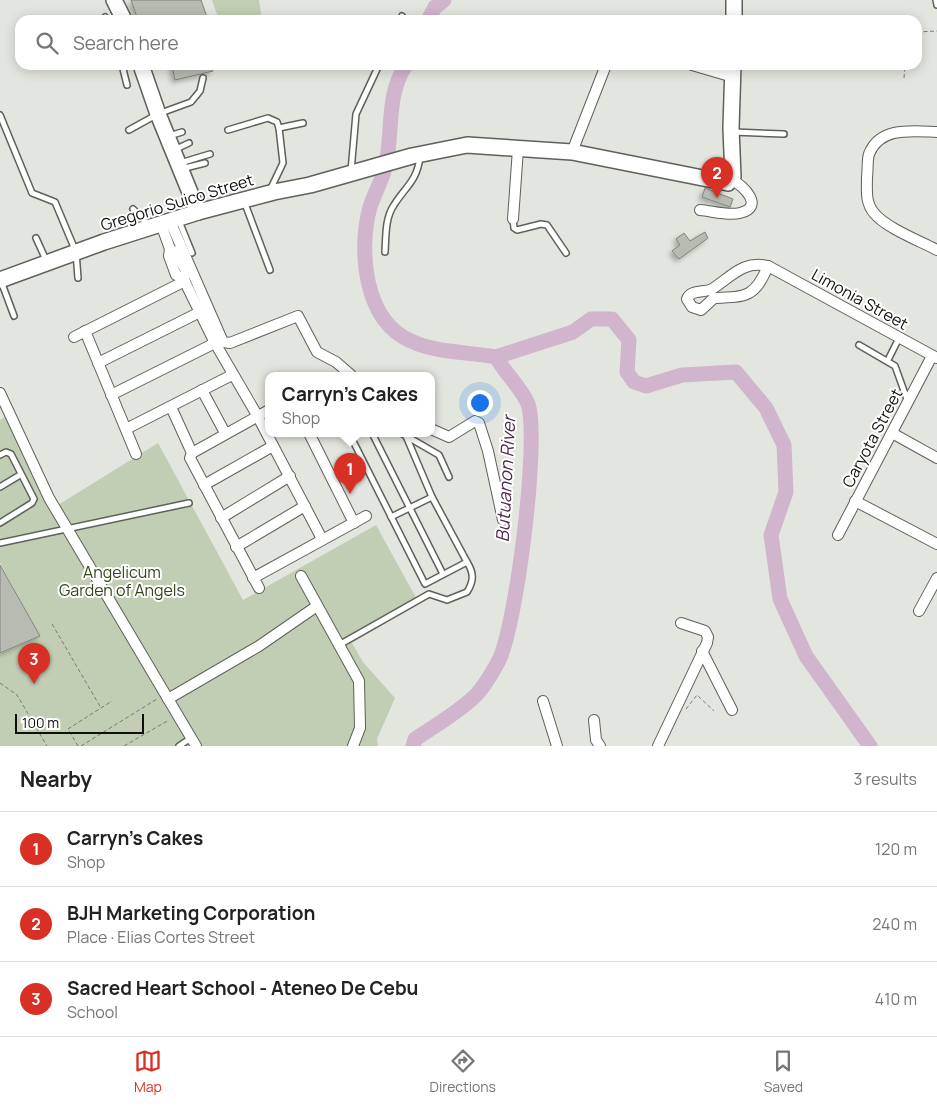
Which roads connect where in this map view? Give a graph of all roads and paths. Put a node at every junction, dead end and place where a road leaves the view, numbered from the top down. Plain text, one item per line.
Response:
1 (114, 0) edge
2 (734, 0) edge
3 (936, 0) edge
4 (937, 5) edge
5 (122, 15) edge
6 (734, 15) edge
7 (937, 31) edge
8 (922, 32) edge
9 (123, 70) edge
10 (143, 70) edge
11 (377, 70) edge
12 (604, 70) edge
13 (905, 70) edge
14 (733, 71) edge
15 (203, 78) dead end
16 (904, 78) dead end
17 (126, 85) dead end
18 (158, 114) junction
19 (0, 115) edge
20 (303, 123) dead end
21 (280, 128) junction
22 (129, 130) dead end
23 (228, 130) dead end
24 (182, 132) dead end
25 (731, 132) junction
26 (937, 132) edge
27 (784, 134) dead end
28 (190, 143) dead end
29 (518, 149) junction
30 (572, 152) junction
31 (210, 154) dead end
32 (175, 155) junction
33 (416, 155) junction
34 (205, 163) dead end
35 (351, 174) junction
36 (732, 180) junction
37 (274, 192) junction
38 (244, 200) junction
39 (133, 210) dead end
40 (700, 210) dead end
41 (198, 212) junction
42 (513, 220) joint
43 (165, 223) junction
44 (36, 238) dead end
45 (937, 250) edge
46 (76, 252) junction
47 (385, 252) dead end
48 (192, 253) dead end
49 (566, 253) dead end
50 (48, 262) junction
51 (768, 266) junction
52 (270, 270) dead end
53 (78, 278) dead end
54 (0, 280) edge
55 (184, 280) junction
56 (198, 313) junction
57 (14, 316) dead end
58 (85, 331) junction
59 (74, 337) dead end
60 (898, 338) junction
61 (214, 343) junction
62 (859, 345) dead end
63 (935, 357) edge
64 (888, 360) junction
65 (98, 363) junction
66 (347, 372) edge
67 (232, 375) junction
68 (202, 390) junction
69 (0, 393) edge
70 (111, 394) junction
71 (908, 402) junction
72 (171, 407) junction
73 (265, 412) edge
74 (257, 415) junction
75 (126, 429) junction
76 (265, 430) edge
77 (435, 431) edge
78 (225, 433) junction
79 (892, 433) junction
80 (269, 437) edge
81 (311, 437) edge
82 (351, 437) edge
83 (374, 437) edge
84 (404, 437) edge
85 (408, 437) edge
86 (274, 446) junction
87 (192, 453) junction
88 (136, 454) dead end
89 (0, 455) edge
90 (937, 458) edge
91 (20, 475) junction
92 (290, 476) junction
93 (449, 477) dead end
94 (204, 485) junction
95 (0, 487) edge
96 (432, 497) junction
97 (855, 501) junction
98 (189, 503) dead end
99 (305, 506) junction
100 (410, 508) junction
101 (366, 516) dead end
102 (391, 517) junction
103 (221, 518) junction
104 (503, 520) dead end
105 (0, 523) edge
106 (354, 523) junction
107 (68, 530) junction
108 (838, 535) dead end
109 (322, 539) junction
110 (0, 544) edge
111 (937, 544) edge
112 (236, 547) junction
113 (468, 562) junction
114 (443, 574) junction
115 (300, 576) dead end
116 (253, 578) junction
117 (937, 578) edge
118 (425, 584) junction
119 (259, 588) dead end
120 (429, 594) junction
121 (317, 606) junction
122 (918, 611) dead end
123 (681, 623) dead end
124 (52, 624) dead end
125 (339, 645) junction
126 (702, 651) junction
127 (0, 683) edge
128 (166, 696) junction
129 (112, 701) dead end
130 (543, 701) dead end
131 (101, 708) junction
132 (732, 710) dead end
133 (685, 711) dead end
134 (714, 711) dead end
135 (178, 715) junction
136 (594, 720) dead end
137 (194, 742) edge
138 (47, 746) edge
139 (79, 746) edge
140 (124, 746) edge
141 (179, 746) edge
142 (354, 746) edge
143 (557, 746) edge
144 (600, 746) edge
145 (658, 746) edge

1 - 5 street
2 - 6 street
3 - 4 lane
7 - 8 path
9 - 17 lane
10 - 18 street
11 - 35 lane
12 - 30 street
13 - 16 path
14 - 25 street
15 - 18 lane
18 - 22 lane
18 - 32 street
19 - 46 lane
20 - 21 lane
21 - 23 lane
21 - 37 lane
24 - 32 lane
25 - 27 lane
25 - 36 street
26 - 45 street
28 - 32 lane
29 - 30 street, Gregorio Suico Street
29 - 33 street, Gregorio Suico Street
29 - 42 street
30 - 36 street, Gregorio Suico Street
31 - 32 lane
32 - 34 lane
32 - 41 street
33 - 35 street, Gregorio Suico Street
33 - 47 lane
35 - 37 street, Gregorio Suico Street
36 - 40 street
37 - 38 street, Gregorio Suico Street
38 - 41 street, Gregorio Suico Street
38 - 52 lane
39 - 43 lane
41 - 43 street, Gregorio Suico Street
42 - 49 lane
43 - 46 street, Gregorio Suico Street
43 - 48 lane
43 - 55 street
43 - 66 street
44 - 50 lane
46 - 50 street, Gregorio Suico Street
46 - 53 lane
50 - 54 street, Gregorio Suico Street
51 - 51 street
51 - 60 street, Limonia Street
54 - 57 lane
55 - 56 street
55 - 58 street
56 - 61 street
56 - 65 street
58 - 59 street
58 - 65 street
60 - 63 street, Limonia Street
60 - 64 lane
61 - 67 street
61 - 70 street
62 - 64 lane
63 - 71 street, Caryota Street
64 - 71 lane
65 - 70 street
67 - 68 street
67 - 74 street
68 - 72 street
68 - 78 street
69 - 107 street
70 - 75 street
71 - 79 street, Caryota Street
72 - 75 street
72 - 87 street
73 - 74 street
74 - 76 street
74 - 78 street
75 - 88 street
77 - 104 street
78 - 87 street
79 - 90 street
79 - 97 street, Caryota Street
80 - 86 street
81 - 106 street
82 - 102 lane
83 - 100 lane
84 - 96 lane
85 - 93 lane
86 - 92 street
86 - 94 street
87 - 94 street
89 - 91 lane
91 - 95 lane
91 - 105 lane
92 - 99 street
92 - 103 street
94 - 103 street
96 - 100 lane
96 - 113 lane
97 - 108 street, Caryota Street
97 - 111 street
98 - 107 lane
99 - 109 street
99 - 112 street
100 - 102 lane
100 - 114 lane
101 - 106 street
102 - 118 lane
103 - 112 street
106 - 109 street
107 - 110 lane
107 - 128 street
109 - 116 street
112 - 116 street
113 - 114 lane
113 - 120 lane
114 - 118 lane
115 - 121 street
116 - 119 street
117 - 122 street
118 - 120 lane
120 - 125 lane
121 - 125 street
121 - 128 street
123 - 126 street
124 - 131 path
125 - 142 street
126 - 132 street
126 - 145 street
127 - 138 path
128 - 135 street
128 - 139 path
129 - 131 path
130 - 143 street
131 - 139 path
133 - 134 path
135 - 137 street
135 - 140 path
136 - 144 street
137 - 141 lane

